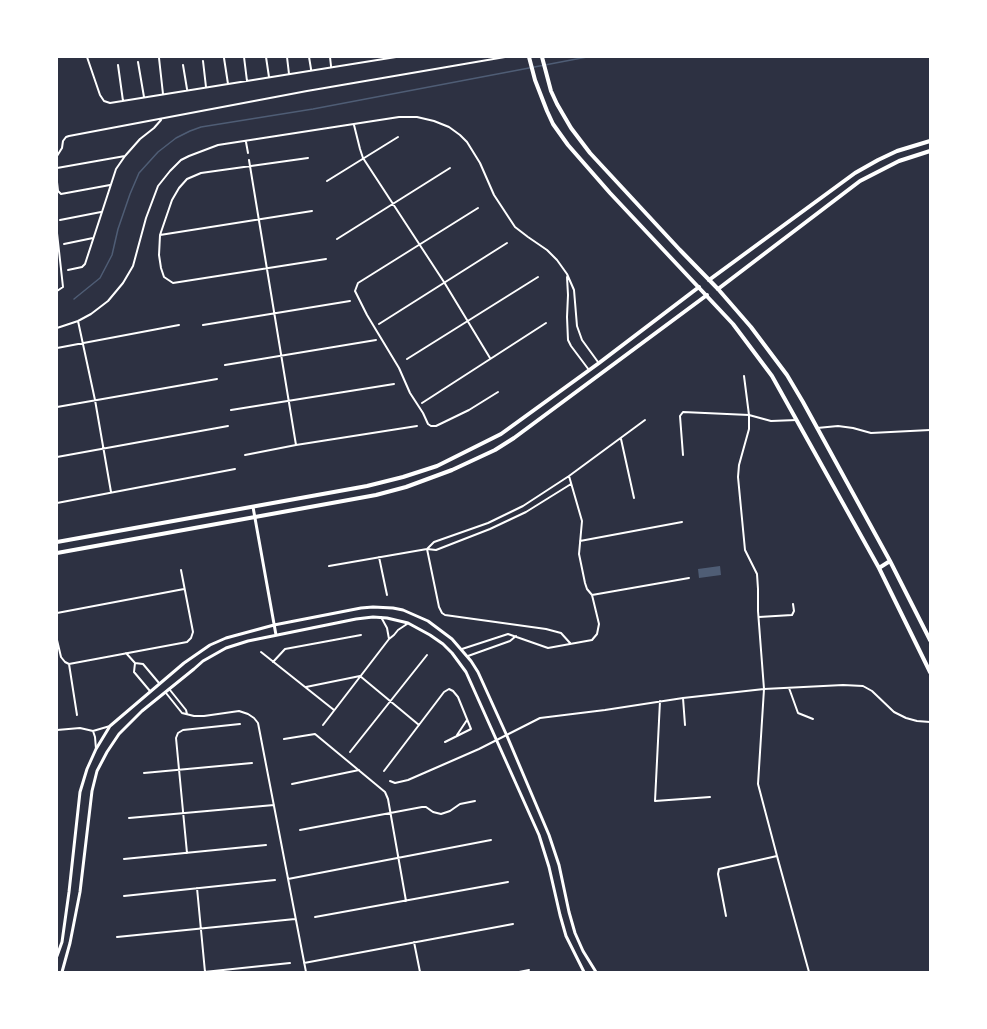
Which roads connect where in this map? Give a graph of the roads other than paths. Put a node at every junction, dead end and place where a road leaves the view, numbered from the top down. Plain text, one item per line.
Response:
1 (87, 57) edge
2 (224, 57) edge
3 (244, 57) edge
4 (266, 57) edge
5 (287, 57) edge
6 (309, 57) edge
7 (330, 57) edge
8 (351, 57) edge
9 (396, 57) edge
10 (505, 57) edge
11 (529, 57) edge
12 (542, 57) edge
13 (159, 58) edge
14 (373, 59) edge
15 (203, 61) dead end
16 (138, 62) dead end
17 (351, 64) junction
18 (118, 65) dead end
19 (183, 65) dead end
20 (331, 67) junction
21 (311, 70) junction
22 (289, 74) junction
23 (269, 77) junction
24 (247, 81) junction
25 (228, 84) junction
26 (206, 87) junction
27 (187, 90) junction
28 (164, 94) junction
29 (144, 97) junction
30 (123, 101) junction
31 (160, 120) junction
32 (354, 124) junction
33 (398, 137) dead end
34 (930, 141) edge
35 (246, 142) junction
36 (930, 151) edge
37 (248, 153) dead end
38 (57, 156) edge
39 (125, 156) junction
40 (308, 158) dead end
41 (363, 158) junction
42 (249, 160) dead end
43 (251, 167) junction
44 (57, 168) edge
45 (450, 168) dead end
46 (327, 181) dead end
47 (57, 182) edge
48 (110, 185) junction
49 (830, 192) junction
50 (836, 200) junction
51 (393, 203) junction
52 (478, 207) dead end
53 (312, 211) dead end
54 (102, 212) junction
55 (259, 219) junction
56 (60, 220) dead end
57 (57, 233) edge
58 (160, 236) junction
59 (93, 238) junction
60 (337, 239) dead end
61 (507, 243) dead end
62 (64, 244) dead end
63 (419, 244) junction
64 (326, 259) dead end
65 (267, 268) junction
66 (68, 270) dead end
67 (567, 274) junction
68 (538, 277) dead end
69 (709, 280) junction
70 (444, 282) junction
71 (699, 287) junction
72 (718, 289) junction
73 (57, 291) edge
74 (707, 295) junction
75 (350, 301) dead end
76 (274, 312) junction
77 (78, 321) junction
78 (468, 321) junction
79 (546, 323) dead end
80 (379, 324) dead end
81 (178, 325) dead end
82 (203, 325) dead end
83 (57, 328) edge
84 (376, 340) dead end
85 (83, 343) junction
86 (57, 348) edge
87 (281, 356) junction
88 (490, 358) junction
89 (407, 359) dead end
90 (599, 363) junction
91 (225, 365) dead end
92 (589, 370) junction
93 (744, 376) dead end
94 (217, 379) dead end
95 (394, 384) dead end
96 (498, 392) dead end
97 (95, 400) junction
98 (288, 401) junction
99 (422, 403) dead end
100 (57, 407) edge
101 (231, 410) dead end
102 (749, 415) junction
103 (645, 420) dead end
104 (798, 420) junction
105 (228, 426) dead end
106 (417, 426) dead end
107 (817, 428) junction
108 (930, 430) edge
109 (620, 438) junction
110 (296, 446) junction
111 (105, 449) junction
112 (245, 455) dead end
113 (683, 455) dead end
114 (57, 457) edge
115 (236, 469) dead end
116 (569, 476) junction
117 (571, 484) junction
118 (111, 493) junction
119 (634, 498) dead end
120 (57, 503) edge
121 (253, 507) junction
122 (255, 517) junction
123 (682, 522) dead end
124 (66, 540) junction
125 (580, 541) junction
126 (57, 542) edge
127 (427, 549) junction
128 (69, 550) junction
129 (57, 553) edge
130 (379, 557) junction
131 (890, 561) junction
132 (329, 566) dead end
133 (879, 568) junction
134 (181, 570) dead end
135 (689, 578) dead end
136 (184, 589) junction
137 (387, 595) dead end
138 (592, 595) junction
139 (793, 604) dead end
140 (57, 614) edge
141 (381, 617) junction
142 (758, 617) junction
143 (408, 623) junction
144 (274, 625) junction
145 (276, 635) junction
146 (361, 635) dead end
147 (516, 636) junction
148 (389, 639) junction
149 (57, 640) edge
150 (930, 640) edge
151 (571, 644) junction
152 (462, 649) junction
153 (261, 652) dead end
154 (126, 653) junction
155 (427, 654) dead end
156 (468, 656) junction
157 (273, 662) junction
158 (135, 663) junction
159 (69, 664) junction
160 (930, 672) edge
161 (360, 676) junction
162 (159, 683) junction
163 (306, 687) junction
164 (764, 688) junction
165 (789, 688) junction
166 (167, 690) junction
167 (150, 691) junction
168 (683, 698) junction
169 (390, 701) junction
170 (660, 701) junction
171 (334, 710) junction
172 (77, 715) dead end
173 (813, 719) dead end
174 (467, 720) junction
175 (930, 722) edge
176 (240, 724) dead end
177 (323, 725) dead end
178 (419, 725) junction
179 (685, 725) dead end
180 (110, 726) junction
181 (57, 730) edge
182 (93, 731) junction
183 (507, 736) junction
184 (456, 737) junction
185 (284, 739) dead end
186 (497, 741) junction
187 (445, 742) dead end
188 (96, 749) junction
189 (350, 752) dead end
190 (252, 763) dead end
191 (180, 770) junction
192 (359, 770) junction
193 (384, 771) dead end
194 (144, 773) dead end
195 (390, 782) dead end
196 (292, 784) dead end
197 (710, 797) dead end
198 (475, 801) dead end
199 (274, 805) junction
200 (184, 813) junction
201 (390, 813) junction
202 (129, 818) dead end
203 (300, 830) dead end
204 (491, 840) dead end
205 (266, 845) dead end
206 (187, 853) junction
207 (777, 856) junction
208 (399, 858) junction
209 (124, 859) dead end
210 (288, 879) junction
211 (276, 880) dead end
212 (508, 882) dead end
213 (196, 888) junction
214 (124, 896) dead end
215 (406, 901) junction
216 (67, 908) junction
217 (77, 909) junction
218 (726, 916) dead end
219 (315, 917) dead end
220 (296, 919) junction
221 (513, 924) dead end
222 (201, 929) junction
223 (117, 938) dead end
224 (414, 942) junction
225 (57, 956) edge
226 (290, 963) dead end
227 (304, 963) junction
228 (529, 970) dead end
229 (62, 972) edge
230 (205, 972) edge
231 (306, 972) edge
232 (420, 972) edge
233 (519, 972) edge
234 (584, 972) edge
235 (596, 972) edge
236 (809, 972) edge

1 - 30 street
2 - 25 street
3 - 24 street
4 - 23 street
5 - 22 street
6 - 21 street
7 - 20 street
8 - 17 street
9 - 14 street
10 - 31 street
11 - 71 main road
12 - 69 main road
13 - 28 street
14 - 17 street
15 - 26 street
16 - 29 street
17 - 20 street
18 - 30 street
19 - 27 street
20 - 21 street
21 - 22 street
22 - 23 street
23 - 24 street
24 - 25 street
25 - 26 street
26 - 27 street
27 - 28 street
28 - 29 street
29 - 30 street
31 - 38 street
31 - 39 street
32 - 35 street
32 - 41 street
32 - 67 street
33 - 41 street
34 - 49 main road
35 - 37 street
35 - 77 street
36 - 50 main road
39 - 44 street
39 - 48 street
40 - 43 street
41 - 46 street
41 - 51 street
42 - 43 street
43 - 55 street
43 - 58 street
45 - 51 street
47 - 48 street
48 - 54 street
49 - 50 main road
49 - 69 main road
50 - 72 main road
51 - 60 street
51 - 63 street
52 - 63 street
53 - 55 street
54 - 56 street
54 - 59 street
55 - 58 street
55 - 65 street
57 - 73 street
58 - 65 street
59 - 62 street
59 - 66 street
61 - 70 street
63 - 70 street
63 - 96 street
64 - 65 street
65 - 76 street
67 - 90 street
67 - 92 street
68 - 78 street
69 - 72 main road
70 - 78 street
70 - 80 street
71 - 74 main road
71 - 90 main road
72 - 107 main road
74 - 104 main road
74 - 122 main road
75 - 76 street
76 - 82 street
76 - 87 street
77 - 83 street
77 - 85 street
78 - 88 street
78 - 89 street
79 - 88 street
81 - 85 street
84 - 87 street
85 - 86 street
85 - 97 street
87 - 91 street
87 - 98 street
88 - 99 street
90 - 92 main road
92 - 121 main road
93 - 102 street
94 - 97 street
95 - 98 street
97 - 100 street
97 - 111 street
98 - 101 street
98 - 110 street
102 - 104 street
102 - 113 street
102 - 142 street
103 - 109 street
104 - 133 main road
105 - 111 street
106 - 110 street
107 - 108 street
107 - 131 main road
109 - 116 street
109 - 119 street
110 - 112 street
111 - 114 street
111 - 118 street
115 - 118 street
116 - 117 street
116 - 127 street
117 - 125 street
117 - 127 street
118 - 120 street
121 - 122 street
121 - 124 main road
122 - 128 main road
122 - 144 street
123 - 125 street
124 - 126 main road
124 - 128 main road
125 - 138 street
127 - 130 street
127 - 151 street
128 - 129 main road
130 - 132 street
130 - 137 street
131 - 133 main road
131 - 150 main road
133 - 160 main road
134 - 136 street
135 - 138 street
136 - 140 street
136 - 154 street
138 - 151 street
139 - 142 street
141 - 143 street
141 - 145 street
141 - 148 street
142 - 164 street
143 - 148 street
143 - 186 street
144 - 145 street
144 - 152 street
144 - 162 street
145 - 166 street
146 - 157 street
147 - 151 street
147 - 152 street
147 - 156 street
148 - 161 street
149 - 159 street
152 - 156 street
153 - 157 street
154 - 158 street
154 - 159 street
155 - 169 street
156 - 183 street
157 - 163 street
158 - 162 street
158 - 167 street
159 - 172 street
161 - 163 street
161 - 169 street
161 - 171 street
162 - 167 street
163 - 171 street
164 - 165 street
164 - 168 street
164 - 207 street
165 - 173 street
165 - 175 street
166 - 199 street
166 - 217 street
167 - 180 street
168 - 170 street
168 - 179 street
169 - 178 street
169 - 189 street
170 - 183 street
170 - 197 street
171 - 177 street
174 - 178 street
174 - 184 street
174 - 184 street
176 - 191 street
178 - 193 street
180 - 182 street
180 - 188 street
181 - 182 street
182 - 188 street
183 - 186 street
183 - 235 street
184 - 187 street
185 - 192 street
186 - 195 street
186 - 234 street
188 - 216 street
190 - 191 street
191 - 194 street
191 - 200 street
192 - 196 street
192 - 201 street
198 - 201 street
199 - 200 street
199 - 210 street
200 - 202 street
200 - 206 street
201 - 203 street
201 - 208 street
204 - 208 street
205 - 206 street
206 - 209 street
207 - 218 street
207 - 236 street
208 - 210 street
208 - 215 street
210 - 220 street
211 - 213 street
212 - 215 street
213 - 214 street
213 - 222 street
215 - 219 street
216 - 217 street
216 - 225 street
217 - 229 street
220 - 222 street
220 - 227 street
221 - 224 street
222 - 223 street
222 - 230 street
224 - 227 street
224 - 232 street
226 - 230 street
227 - 231 street
228 - 233 street

